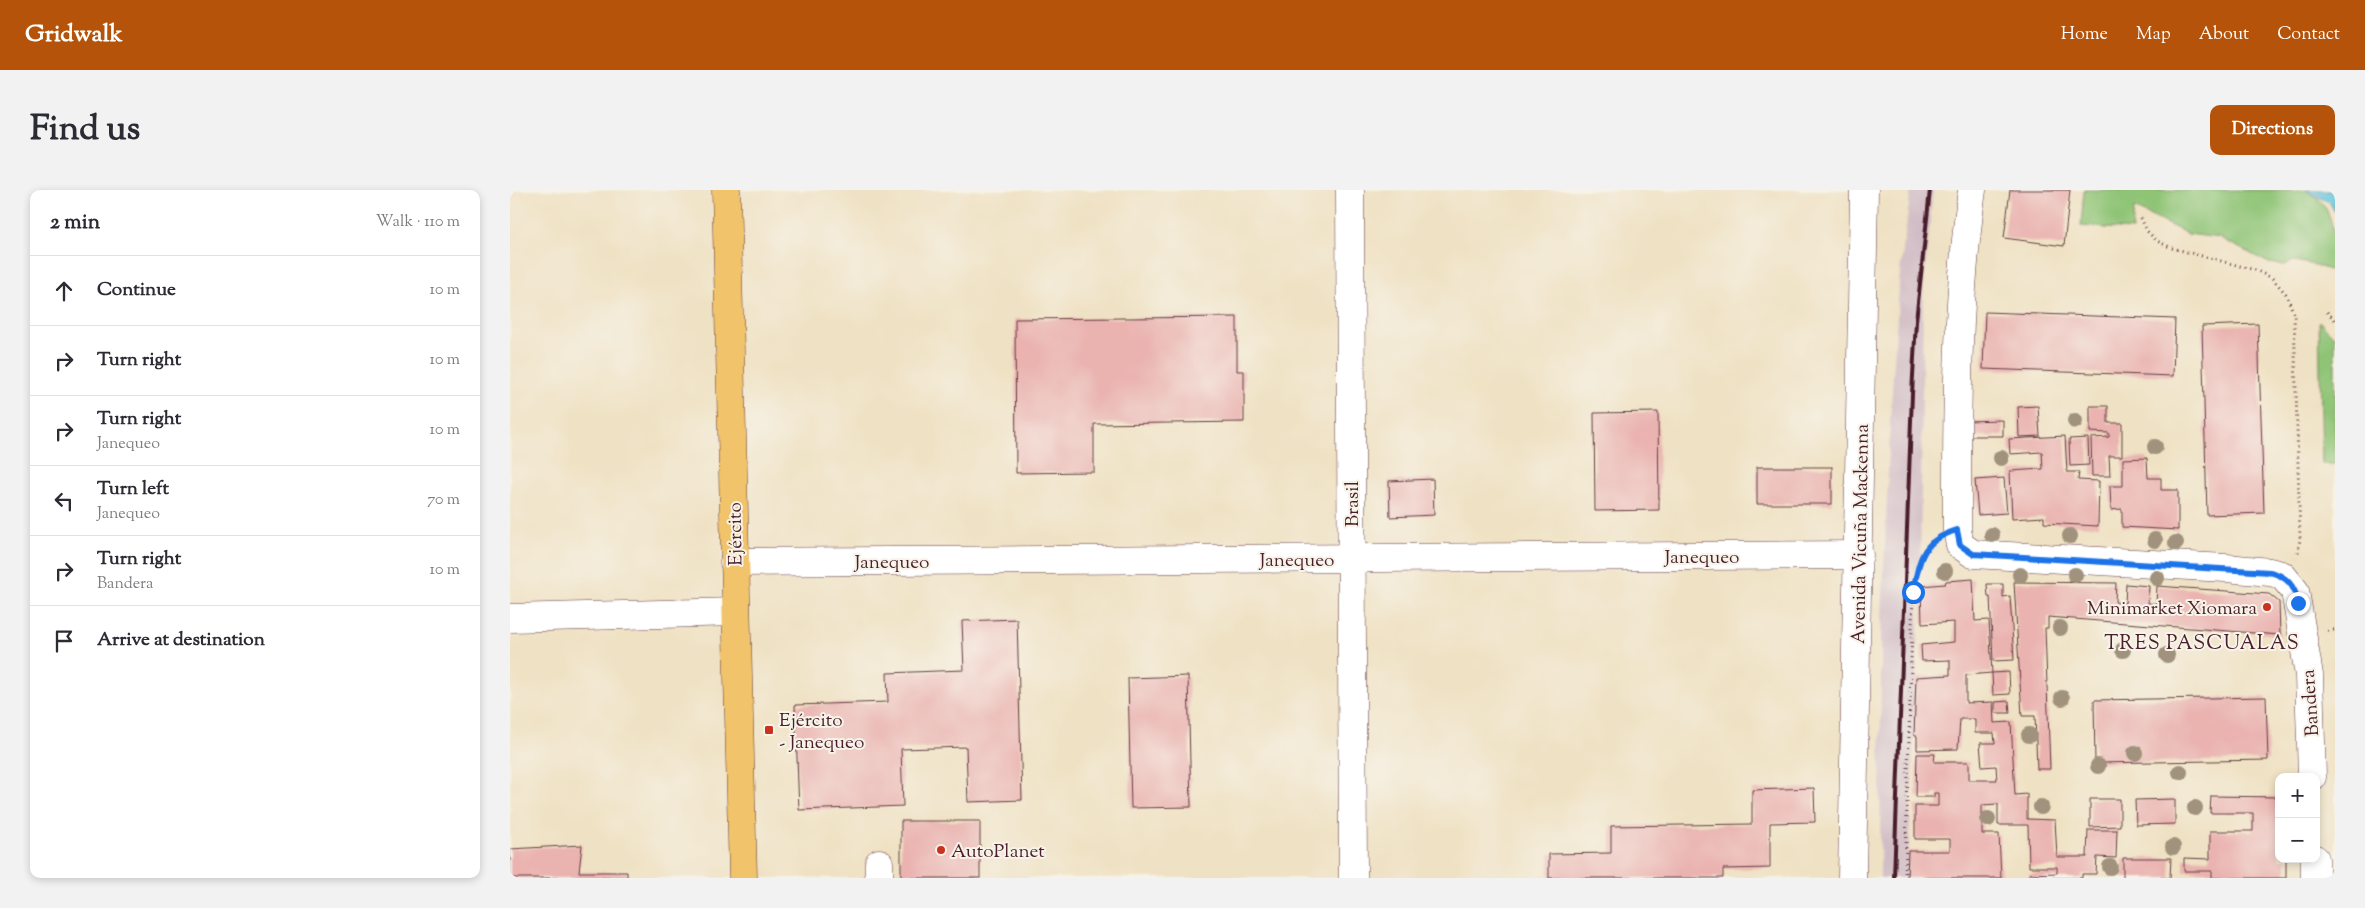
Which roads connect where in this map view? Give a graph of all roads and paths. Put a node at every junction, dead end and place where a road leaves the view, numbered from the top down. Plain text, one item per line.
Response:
1 (726, 190) edge
2 (1350, 190) edge
3 (1864, 190) edge
4 (1972, 190) edge
5 (2141, 218) dead end
6 (2327, 312) dead end
7 (2335, 320) edge
8 (1957, 530) junction
9 (1859, 555) junction
10 (1352, 558) junction
11 (734, 562) junction
12 (2286, 579) junction
13 (736, 612) junction
14 (510, 618) edge
15 (2312, 773) edge
16 (2314, 863) edge
17 (743, 878) edge
18 (1353, 878) edge
19 (1852, 878) edge
20 (1904, 878) edge
21 (2315, 878) edge

1 - 11 main road, Ejército
2 - 10 street, Brasil
3 - 9 street, Avenida Vicuña Mackenna
4 - 8 street
5 - 12 path
6 - 7 path
8 - 12 street
8 - 20 path
9 - 10 street, Janequeo
9 - 19 street, Avenida Vicuña Mackenna
10 - 11 street, Janequeo
10 - 18 street, Brasil
11 - 13 main road, Ejército
12 - 15 street, Bandera
13 - 14 street
13 - 17 main road, Ejército
16 - 21 street

